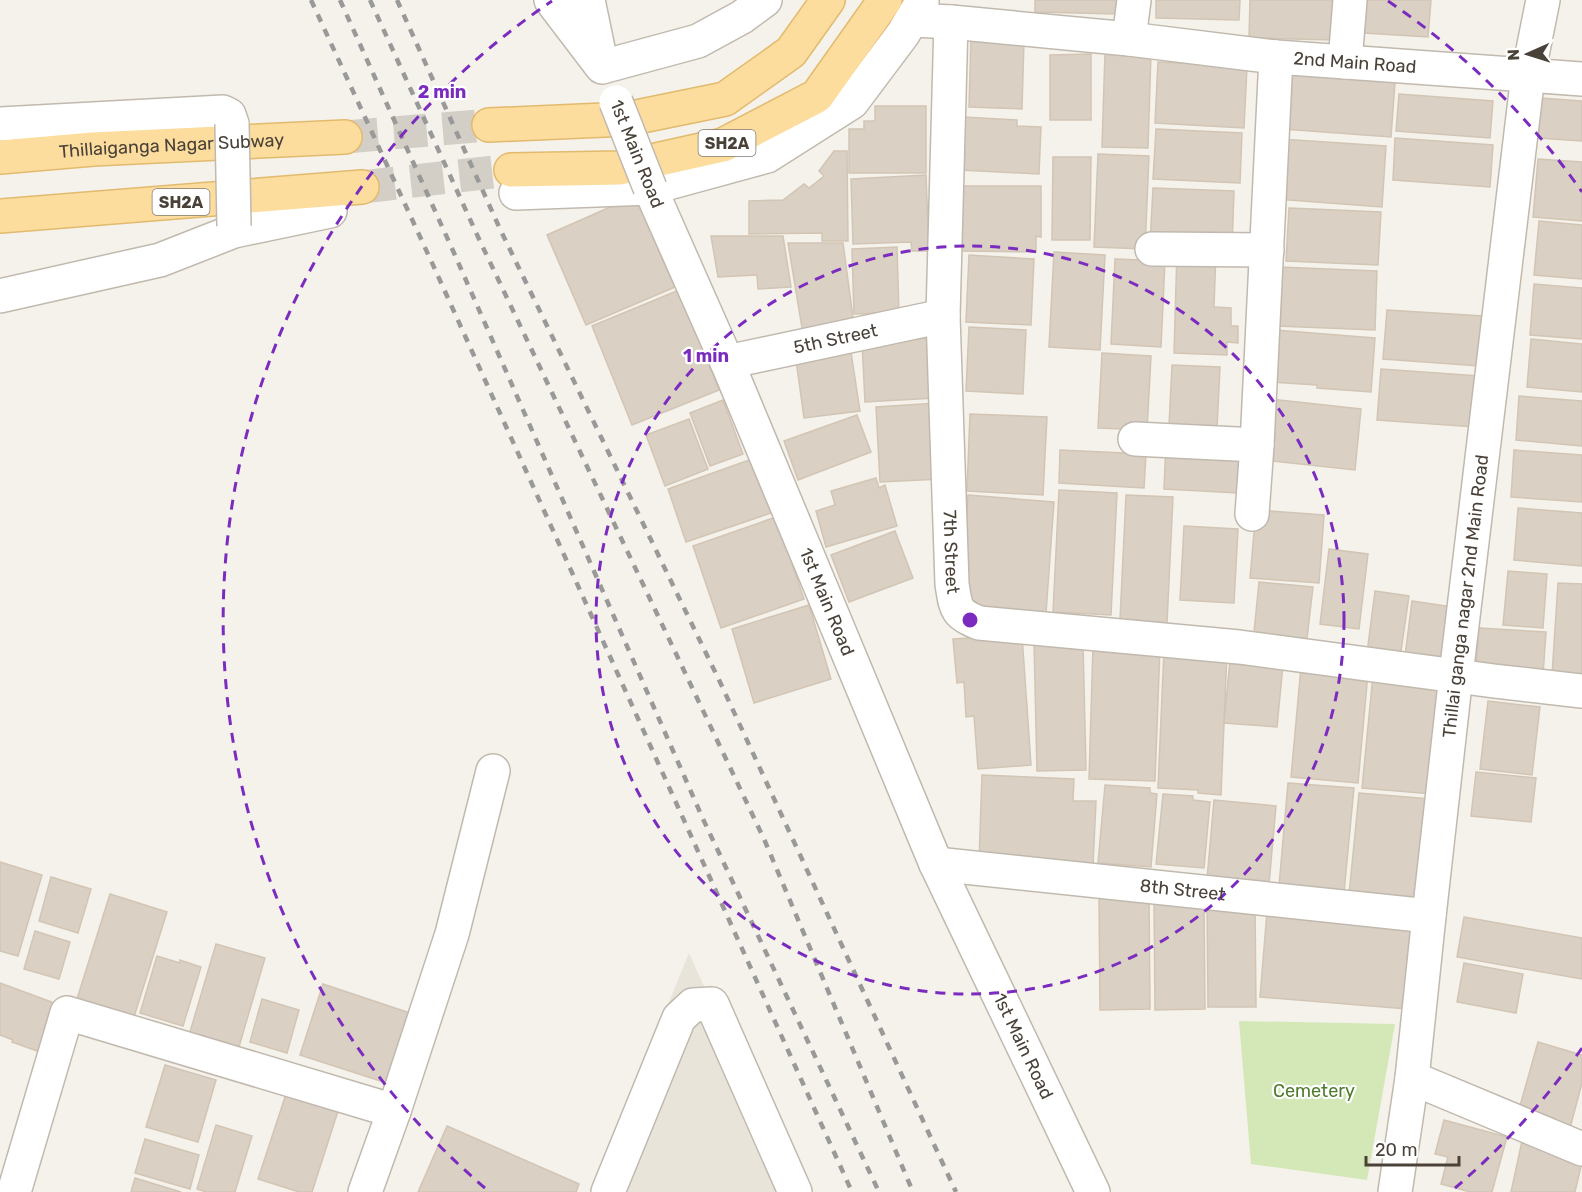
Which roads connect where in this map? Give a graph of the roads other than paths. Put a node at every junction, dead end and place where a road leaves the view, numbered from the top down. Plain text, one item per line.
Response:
1 (551, 0) edge
2 (588, 0) edge
3 (765, 0) edge
4 (828, 0) edge
5 (885, 0) edge
6 (1134, 0) edge
7 (1350, 0) edge
8 (1543, 0) edge
9 (918, 10) edge
10 (951, 22) junction
11 (1129, 39) junction
12 (1276, 57) junction
13 (1345, 62) junction
14 (602, 67) junction
15 (1528, 75) junction
16 (1582, 79) edge
17 (0, 124) edge
18 (489, 124) tunnel mouth
19 (345, 137) tunnel mouth
20 (0, 157) edge
21 (513, 181) joint
22 (362, 187) tunnel mouth
23 (650, 188) junction
24 (330, 212) dead end
25 (0, 216) edge
26 (234, 228) junction
27 (1152, 249) dead end
28 (1266, 250) junction
29 (0, 296) edge
30 (943, 316) junction
31 (727, 362) junction
32 (1135, 439) dead end
33 (1257, 445) junction
34 (1252, 514) dead end
35 (1456, 675) junction
36 (1582, 691) edge
37 (493, 771) dead end
38 (936, 864) junction
39 (1429, 916) junction
40 (1412, 1078) junction
41 (394, 1111) junction
42 (1582, 1149) edge
43 (14, 1192) edge
44 (365, 1192) edge
45 (608, 1192) edge
46 (795, 1192) edge
47 (1093, 1192) edge
48 (1395, 1192) edge

1 - 14 street
2 - 14 street, 1st Main Road
3 - 14 street
4 - 18 main road, SH2A
5 - 21 main road, SH2A
6 - 11 street
7 - 13 street
8 - 15 street, Thillai ganga nagar 2nd Main Road
9 - 10 street, 2nd Main Road
9 - 23 street
10 - 11 street, 2nd Main Road
10 - 30 street, 7th Street
11 - 12 street, 2nd Main Road
12 - 13 street, 2nd Main Road
12 - 28 street
13 - 15 street, 2nd Main Road
14 - 23 street, 1st Main Road, bridge
15 - 16 street, 2nd Main Road
15 - 35 street, Thillai ganga nagar 2nd Main Road
17 - 26 street, bridge
19 - 20 main road, Thillaiganga Nagar Subway
21 - 23 street
22 - 25 main road, SH2A
23 - 31 street, 1st Main Road
24 - 26 street
26 - 29 street
27 - 28 street
28 - 33 street
30 - 31 street, 5th Street
30 - 35 street, 7th Street
31 - 38 street, 1st Main Road
32 - 33 street
33 - 34 street
35 - 36 street
35 - 39 street, Thillai ganga nagar 2nd Main Road
37 - 41 street
38 - 39 street, 8th Street
38 - 47 street, 1st Main Road
39 - 40 street, Thillai ganga nagar 2nd Main Road
40 - 42 street
40 - 48 street, Thillai ganga nagar 2nd Main Road
41 - 43 street
41 - 44 street
45 - 46 street

